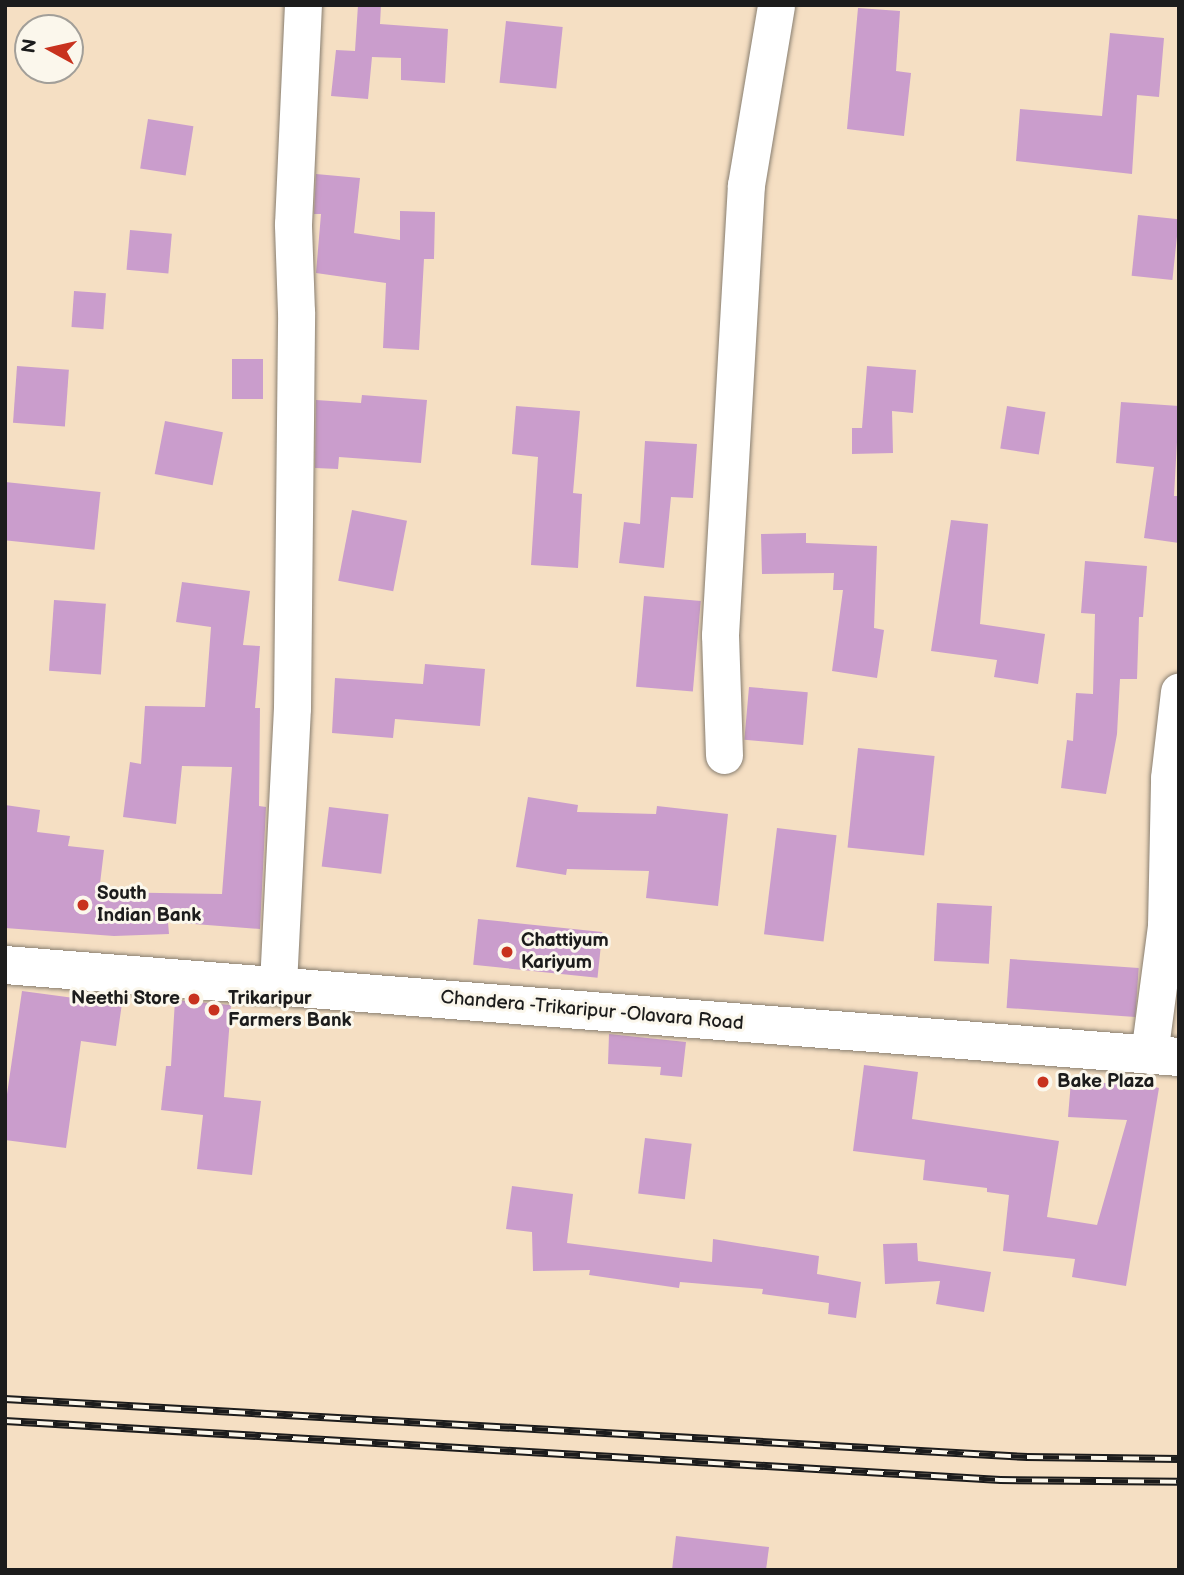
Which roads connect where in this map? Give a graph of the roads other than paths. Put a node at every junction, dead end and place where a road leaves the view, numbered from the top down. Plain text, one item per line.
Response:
1 (303, 5) edge
2 (776, 5) edge
3 (1179, 692) edge
4 (724, 755) dead end
5 (5, 965) edge
6 (278, 984) junction
7 (1164, 1056) edge

1 - 6 street
2 - 4 street
3 - 7 street
5 - 6 main road, Chandera -Trikaripur -Olavara Road
6 - 7 main road, Chandera -Trikaripur -Olavara Road

